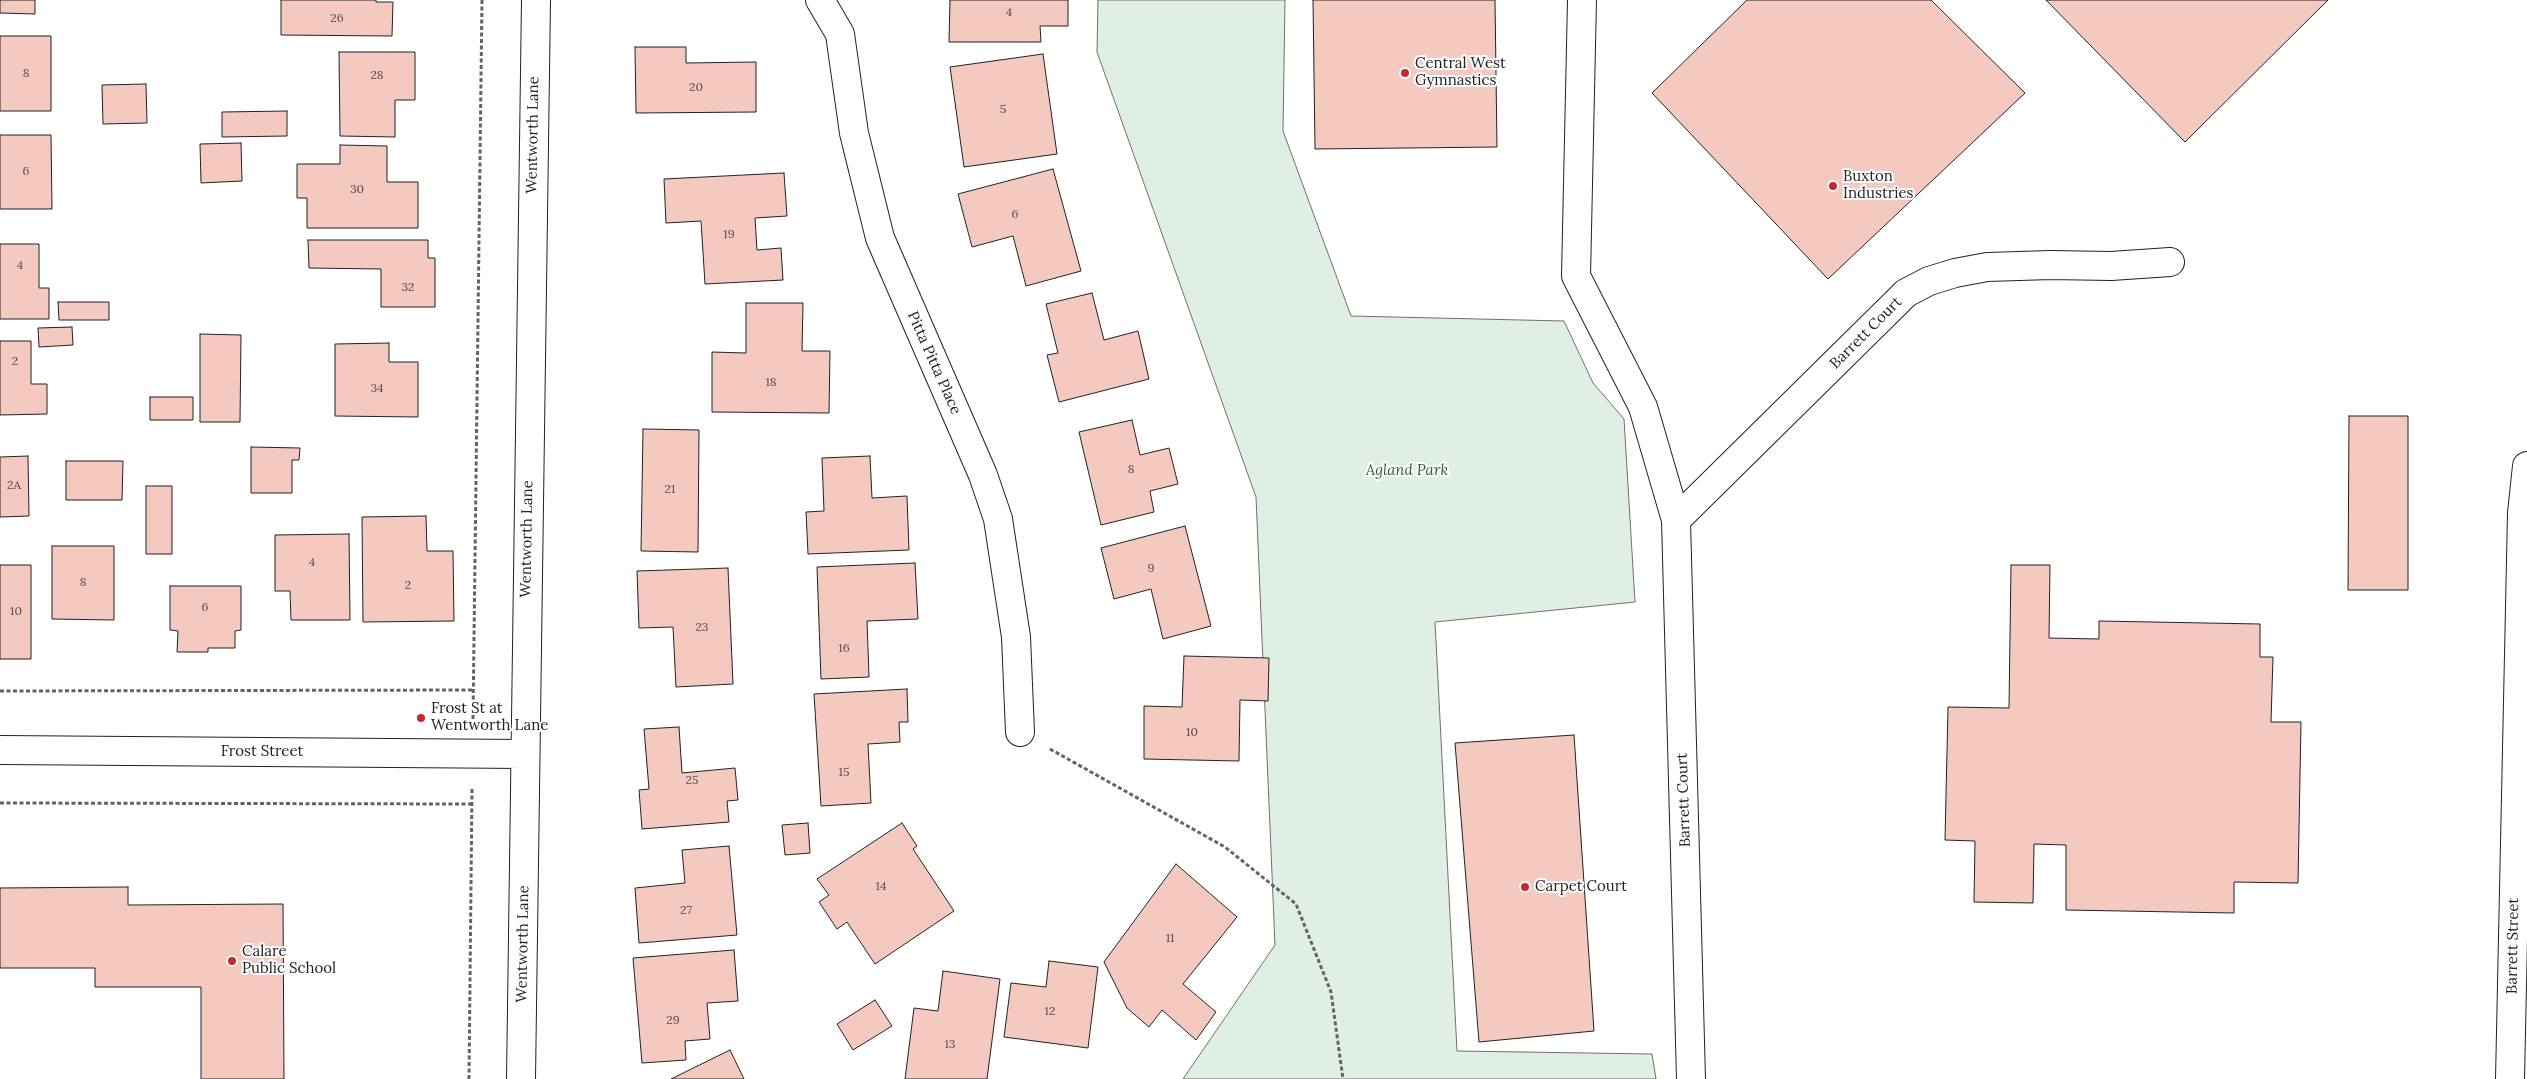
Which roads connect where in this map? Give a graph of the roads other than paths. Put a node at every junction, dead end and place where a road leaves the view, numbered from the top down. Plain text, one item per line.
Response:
1 (536, 0) edge
2 (820, 0) edge
3 (1582, 0) edge
4 (2170, 262) dead end
5 (2527, 466) edge
6 (2524, 511) edge
7 (1676, 520) junction
8 (1020, 732) road end
9 (0, 750) edge
10 (524, 754) junction
11 (521, 1079) edge
12 (1691, 1079) edge
13 (2510, 1079) edge

1 - 10 street, Wentworth Lane
2 - 8 street, Pitta Pitta Place
3 - 7 street, Barrett Court
4 - 7 street, Barrett Court
5 - 6 street, Barrett Street
6 - 13 street, Barrett Street
7 - 12 street, Barrett Court
9 - 10 street, Frost Street
10 - 11 street, Wentworth Lane

